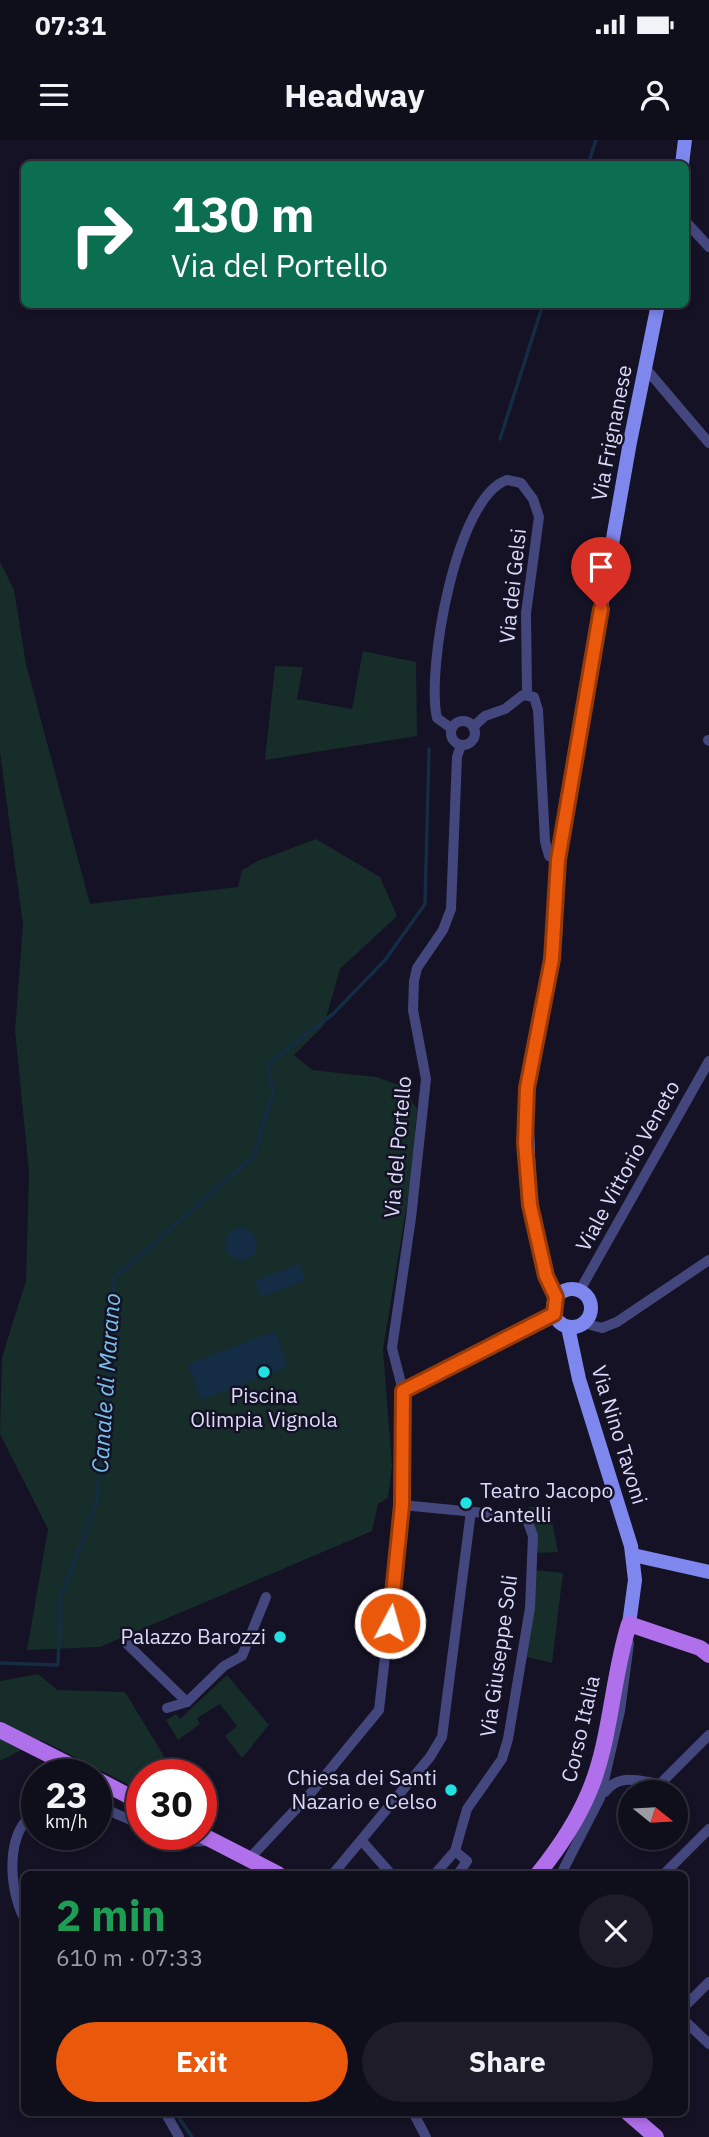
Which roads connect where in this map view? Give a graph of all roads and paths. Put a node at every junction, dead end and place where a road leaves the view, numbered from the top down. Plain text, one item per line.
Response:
1 (685, 140) edge
2 (682, 161) edge
3 (689, 225) edge
4 (709, 247) edge
5 (657, 308) edge
6 (647, 370) junction
7 (709, 443) edge
8 (527, 694) junction
9 (473, 727) junction
10 (451, 728) junction
11 (461, 746) junction
12 (558, 860) junction
13 (709, 1061) edge
14 (709, 1260) edge
15 (580, 1290) junction
16 (556, 1297) junction
17 (554, 1314) junction
18 (583, 1323) junction
19 (568, 1327) junction
20 (403, 1391) junction
21 (402, 1505) junction
22 (471, 1511) junction
23 (633, 1555) junction
24 (709, 1572) edge
25 (266, 1597) dead end
26 (629, 1623) junction
27 (126, 1643) dead end
28 (709, 1655) edge
29 (187, 1702) junction
30 (167, 1708) dead end
31 (0, 1730) edge
32 (709, 1735) edge
33 (58, 1759) edge
34 (600, 1798) junction
35 (21, 1825) edge
36 (709, 1829) edge
37 (362, 1841) junction
38 (217, 1843) edge
39 (455, 1851) junction
40 (249, 1859) junction
41 (272, 1871) edge
42 (336, 1871) edge
43 (388, 1871) edge
44 (438, 1871) edge
45 (460, 1871) edge
46 (540, 1871) edge
47 (563, 1871) edge
48 (667, 1871) edge
49 (21, 1912) edge
50 (709, 1982) edge
51 (688, 2003) edge
52 (688, 2024) edge
53 (709, 2044) edge
54 (168, 2116) edge
55 (415, 2116) edge
56 (632, 2116) edge
57 (179, 2137) edge
58 (426, 2137) edge
59 (656, 2137) edge

1 - 2 main road
3 - 4 street
5 - 6 main road, Via Frignanese
6 - 7 street
6 - 12 main road, Via Frignanese
8 - 9 street
8 - 10 street, Via dei Gelsi
8 - 12 street
9 - 10 street
9 - 11 street
10 - 11 street
11 - 20 street, Via del Portello
12 - 16 main road
13 - 15 street, Viale Vittorio Veneto
14 - 18 street
15 - 16 main road
15 - 18 main road
16 - 17 main road
17 - 19 main road
17 - 20 street
18 - 19 main road
19 - 23 main road, Via Nino Tavoni
20 - 21 street, Via del Portello
21 - 22 street
21 - 40 street, Via del Portello
22 - 37 street
22 - 39 street, Via Giuseppe Soli
23 - 24 main road
23 - 26 main road, Corso Italia
25 - 29 street
26 - 28 main road
26 - 34 street, Corso Italia
26 - 46 main road, Corso Italia
27 - 29 street
29 - 30 street
31 - 33 main road
32 - 34 street
34 - 47 street, Corso Italia
35 - 49 street
36 - 48 street
37 - 42 street
37 - 43 street
38 - 40 main road
39 - 44 street
39 - 45 street
40 - 41 main road
50 - 51 street
52 - 53 street
54 - 57 street
55 - 58 street
56 - 59 main road

